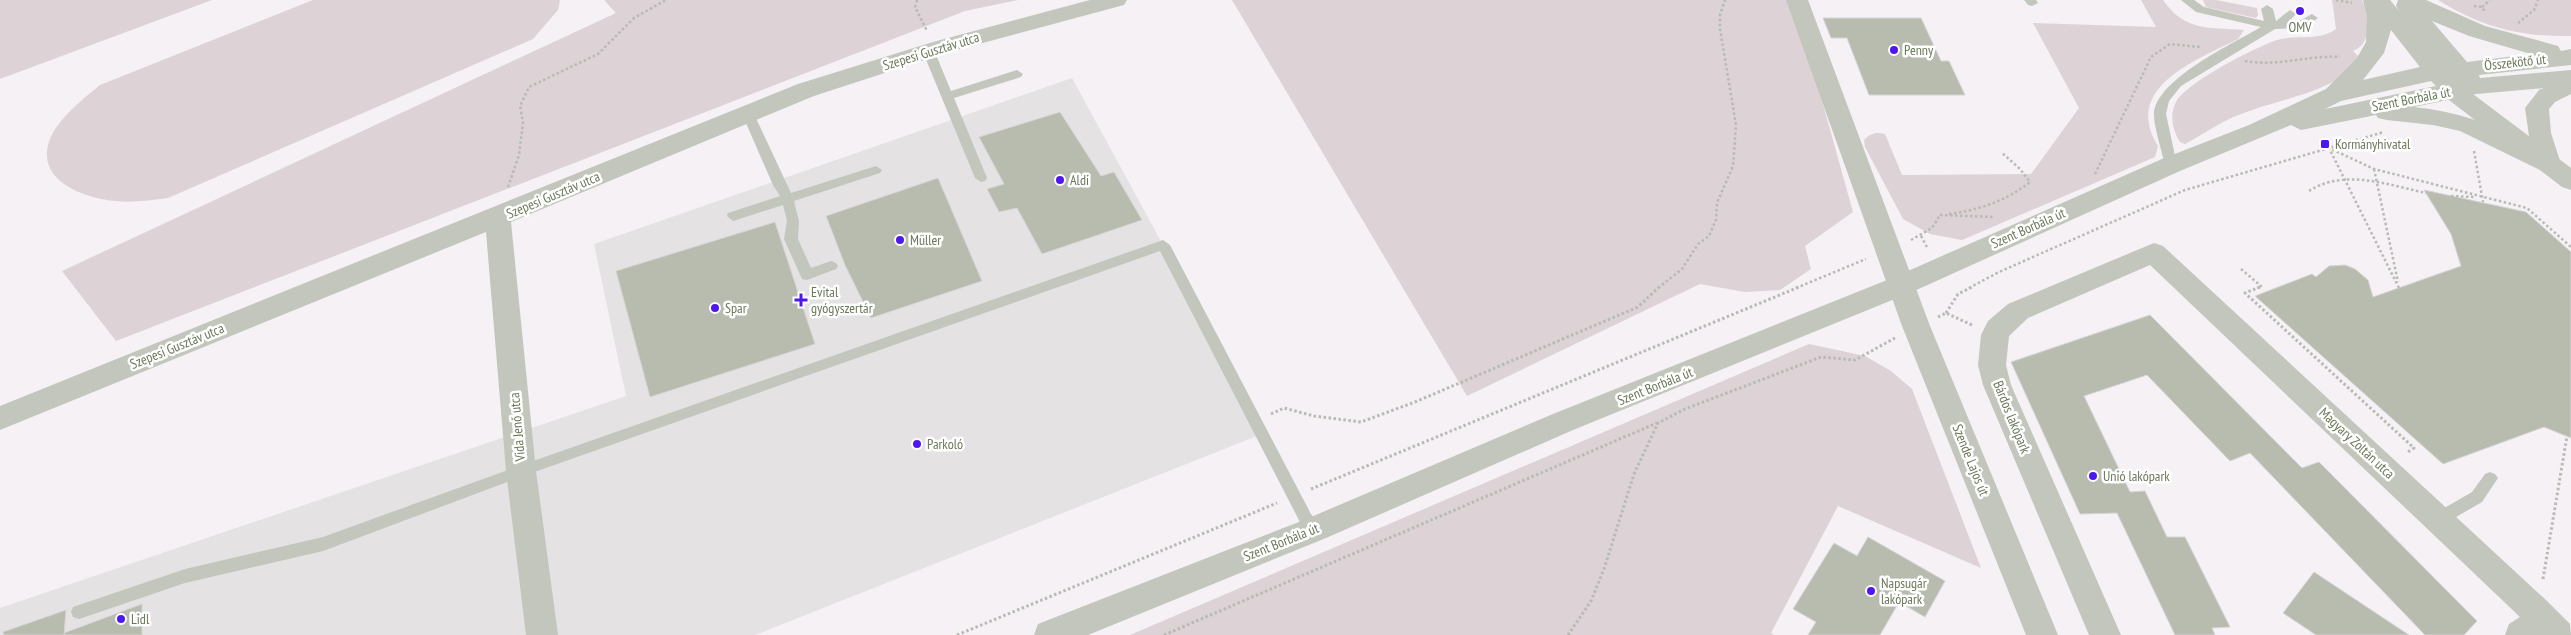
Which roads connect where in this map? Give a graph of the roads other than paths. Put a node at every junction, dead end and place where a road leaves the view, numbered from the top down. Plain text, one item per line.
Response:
1 (1116, 0) edge
2 (1797, 0) edge
3 (2175, 0) edge
4 (2187, 0) edge
5 (2374, 0) edge
6 (2378, 0) edge
7 (2402, 0) edge
8 (2408, 0) edge
9 (2267, 9) dead end
10 (2200, 10) junction
11 (2290, 14) dead end
12 (2312, 18) dead end
13 (2276, 25) junction
14 (934, 49) junction
15 (2571, 56) edge
16 (2435, 72) junction
17 (1017, 74) dead end
18 (2571, 78) edge
19 (2463, 82) junction
20 (2571, 85) edge
21 (2334, 95) junction
22 (948, 96) junction
23 (2360, 109) junction
24 (748, 114) junction
25 (2258, 131) junction
26 (2550, 164) junction
27 (2171, 165) junction
28 (876, 170) dead end
29 (981, 178) dead end
30 (2571, 181) edge
31 (787, 197) junction
32 (732, 216) dead end
33 (498, 218) junction
34 (831, 266) dead end
35 (1902, 285) junction
36 (1995, 335) joint
37 (0, 418) edge
38 (521, 471) junction
39 (2490, 478) dead end
40 (2439, 519) junction
41 (1315, 529) junction
42 (79, 612) dead end
43 (2541, 630) edge
44 (542, 635) edge
45 (1050, 635) edge
46 (2042, 635) edge
47 (2105, 635) edge

1 - 14 street, Szepesi Gusztáv utca
2 - 35 street, Szende Lajos út
3 - 10 lane
4 - 10 lane
5 - 21 street
6 - 16 street
7 - 19 street
8 - 15 street
9 - 13 lane
10 - 13 lane
11 - 13 lane
12 - 13 lane
13 - 27 lane
14 - 22 lane
14 - 24 street, Szepesi Gusztáv utca
15 - 19 street, Összekötő út
16 - 19 street
16 - 21 street, Szent Borbála út
17 - 22 lane
18 - 19 street, Összekötő út
19 - 23 street, Szent Borbála út
19 - 26 street
20 - 26 street
21 - 25 street, Szent Borbála út
22 - 29 lane
23 - 25 street, Szent Borbála út
23 - 26 street
24 - 31 lane
24 - 33 street, Szepesi Gusztáv utca
25 - 27 street, Szent Borbála út
26 - 30 street
27 - 35 street, Szent Borbála út
28 - 31 lane
31 - 32 lane
31 - 34 lane
33 - 37 street, Szepesi Gusztáv utca
33 - 38 street, Vida Jenő utca
35 - 41 street, Szent Borbála út
35 - 46 street, Szende Lajos út
36 - 40 street, Magyary Zoltán utca
36 - 47 street, Bárdos lakópark
38 - 41 lane
38 - 42 lane
38 - 44 street, Vida Jenő utca
39 - 40 lane
40 - 43 street, Magyary Zoltán utca
41 - 45 street, Szent Borbála út

